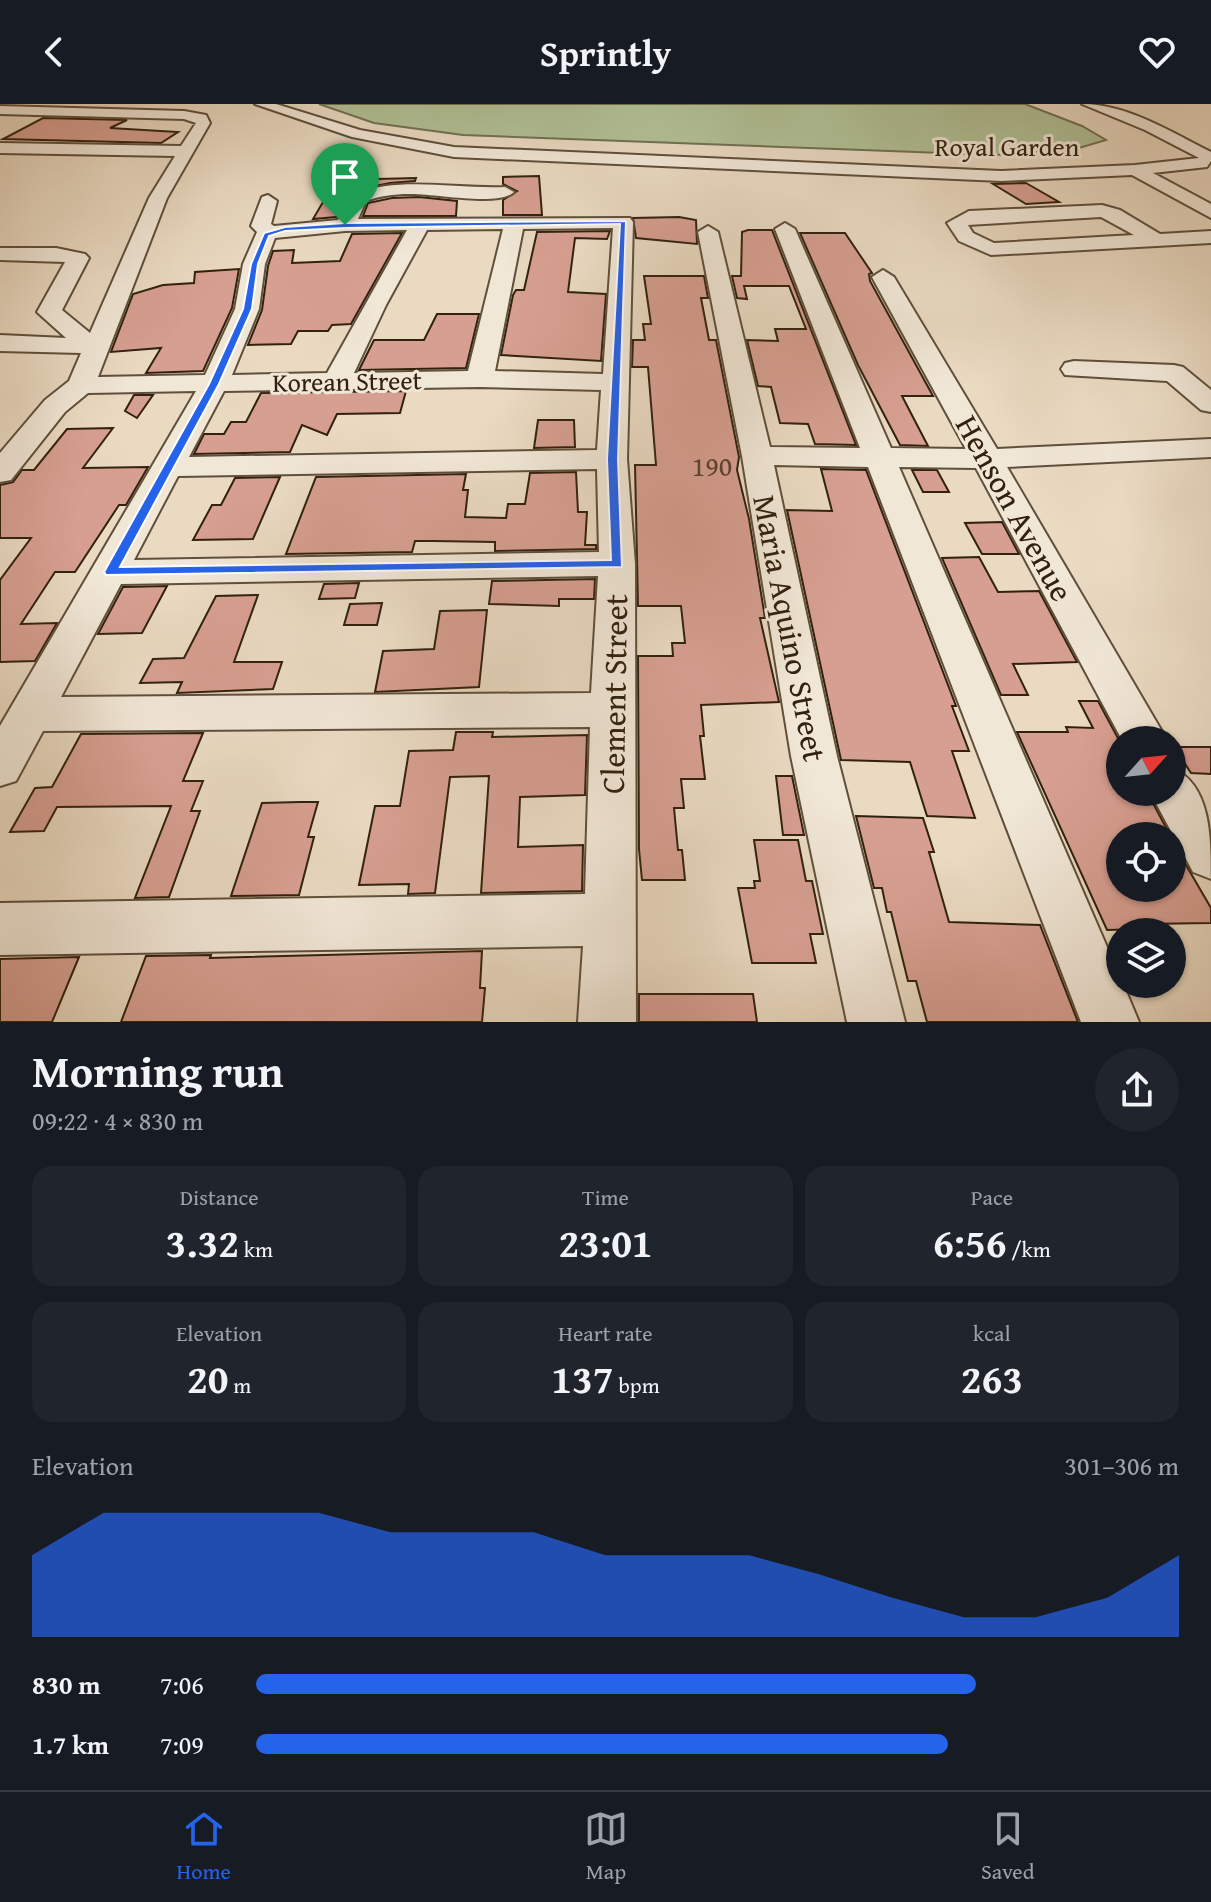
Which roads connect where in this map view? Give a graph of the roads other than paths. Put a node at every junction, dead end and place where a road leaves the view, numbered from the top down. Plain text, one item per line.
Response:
1 (262, 104) edge
2 (1089, 104) edge
3 (4, 114) edge
4 (0, 134) edge
5 (194, 139) junction
6 (0, 148) edge
7 (1208, 160) edge
8 (1135, 170) junction
9 (505, 192) dead end
10 (268, 201) dead end
11 (1211, 212) edge
12 (514, 224) junction
13 (345, 225) junction
14 (419, 226) junction
15 (785, 229) dead end
16 (269, 232) junction
17 (708, 232) dead end
18 (1211, 237) edge
19 (1155, 239) junction
20 (9, 256) edge
21 (883, 277) dead end
22 (0, 343) edge
23 (85, 345) junction
24 (1074, 369) dead end
25 (1211, 371) edge
26 (1174, 373) junction
27 (480, 379) junction
28 (337, 380) junction
29 (614, 382) junction
30 (214, 384) junction
31 (81, 385) junction
32 (1211, 404) edge
33 (1211, 448) edge
34 (757, 456) junction
35 (612, 459) junction
36 (882, 459) junction
37 (989, 459) junction
38 (169, 467) junction
39 (0, 473) edge
40 (617, 564) junction
41 (111, 572) junction
42 (612, 710) junction
43 (29, 714) junction
44 (1137, 726) edge
45 (0, 767) edge
46 (1182, 806) edge
47 (1211, 856) edge
48 (611, 920) junction
49 (0, 929) edge
50 (607, 1022) edge
51 (876, 1022) edge
52 (1110, 1022) edge

1 - 8 street, Royal Garden
2 - 7 street, Royal Garden
3 - 5 street
4 - 5 street
5 - 6 street
5 - 23 street
7 - 8 street, Royal Garden
8 - 11 street
9 - 13 street
10 - 16 street
12 - 14 street
12 - 27 street
12 - 29 street, Clement Street
13 - 14 street
13 - 16 street
14 - 28 street
15 - 36 street
16 - 30 street
17 - 34 street, Maria Aquino Street
18 - 19 street
19 - 19 street
20 - 23 street
21 - 37 street, Henson Avenue
22 - 23 street
23 - 31 street
24 - 26 street
25 - 26 street
26 - 32 street
27 - 28 street, Korean Street
27 - 29 street, Korean Street
28 - 30 street, Korean Street
29 - 35 street, Clement Street
30 - 31 street, Korean Street
30 - 38 street
31 - 39 street
33 - 37 street
34 - 36 street
34 - 51 street, Maria Aquino Street
35 - 38 street
35 - 40 street, Clement Street
36 - 37 street
36 - 52 street
37 - 44 street, Henson Avenue
38 - 41 street
40 - 41 street
40 - 42 street, Clement Street
41 - 43 street
42 - 43 street
42 - 48 street, Clement Street
43 - 45 street
46 - 47 street
48 - 49 street
48 - 50 street, Clement Street

